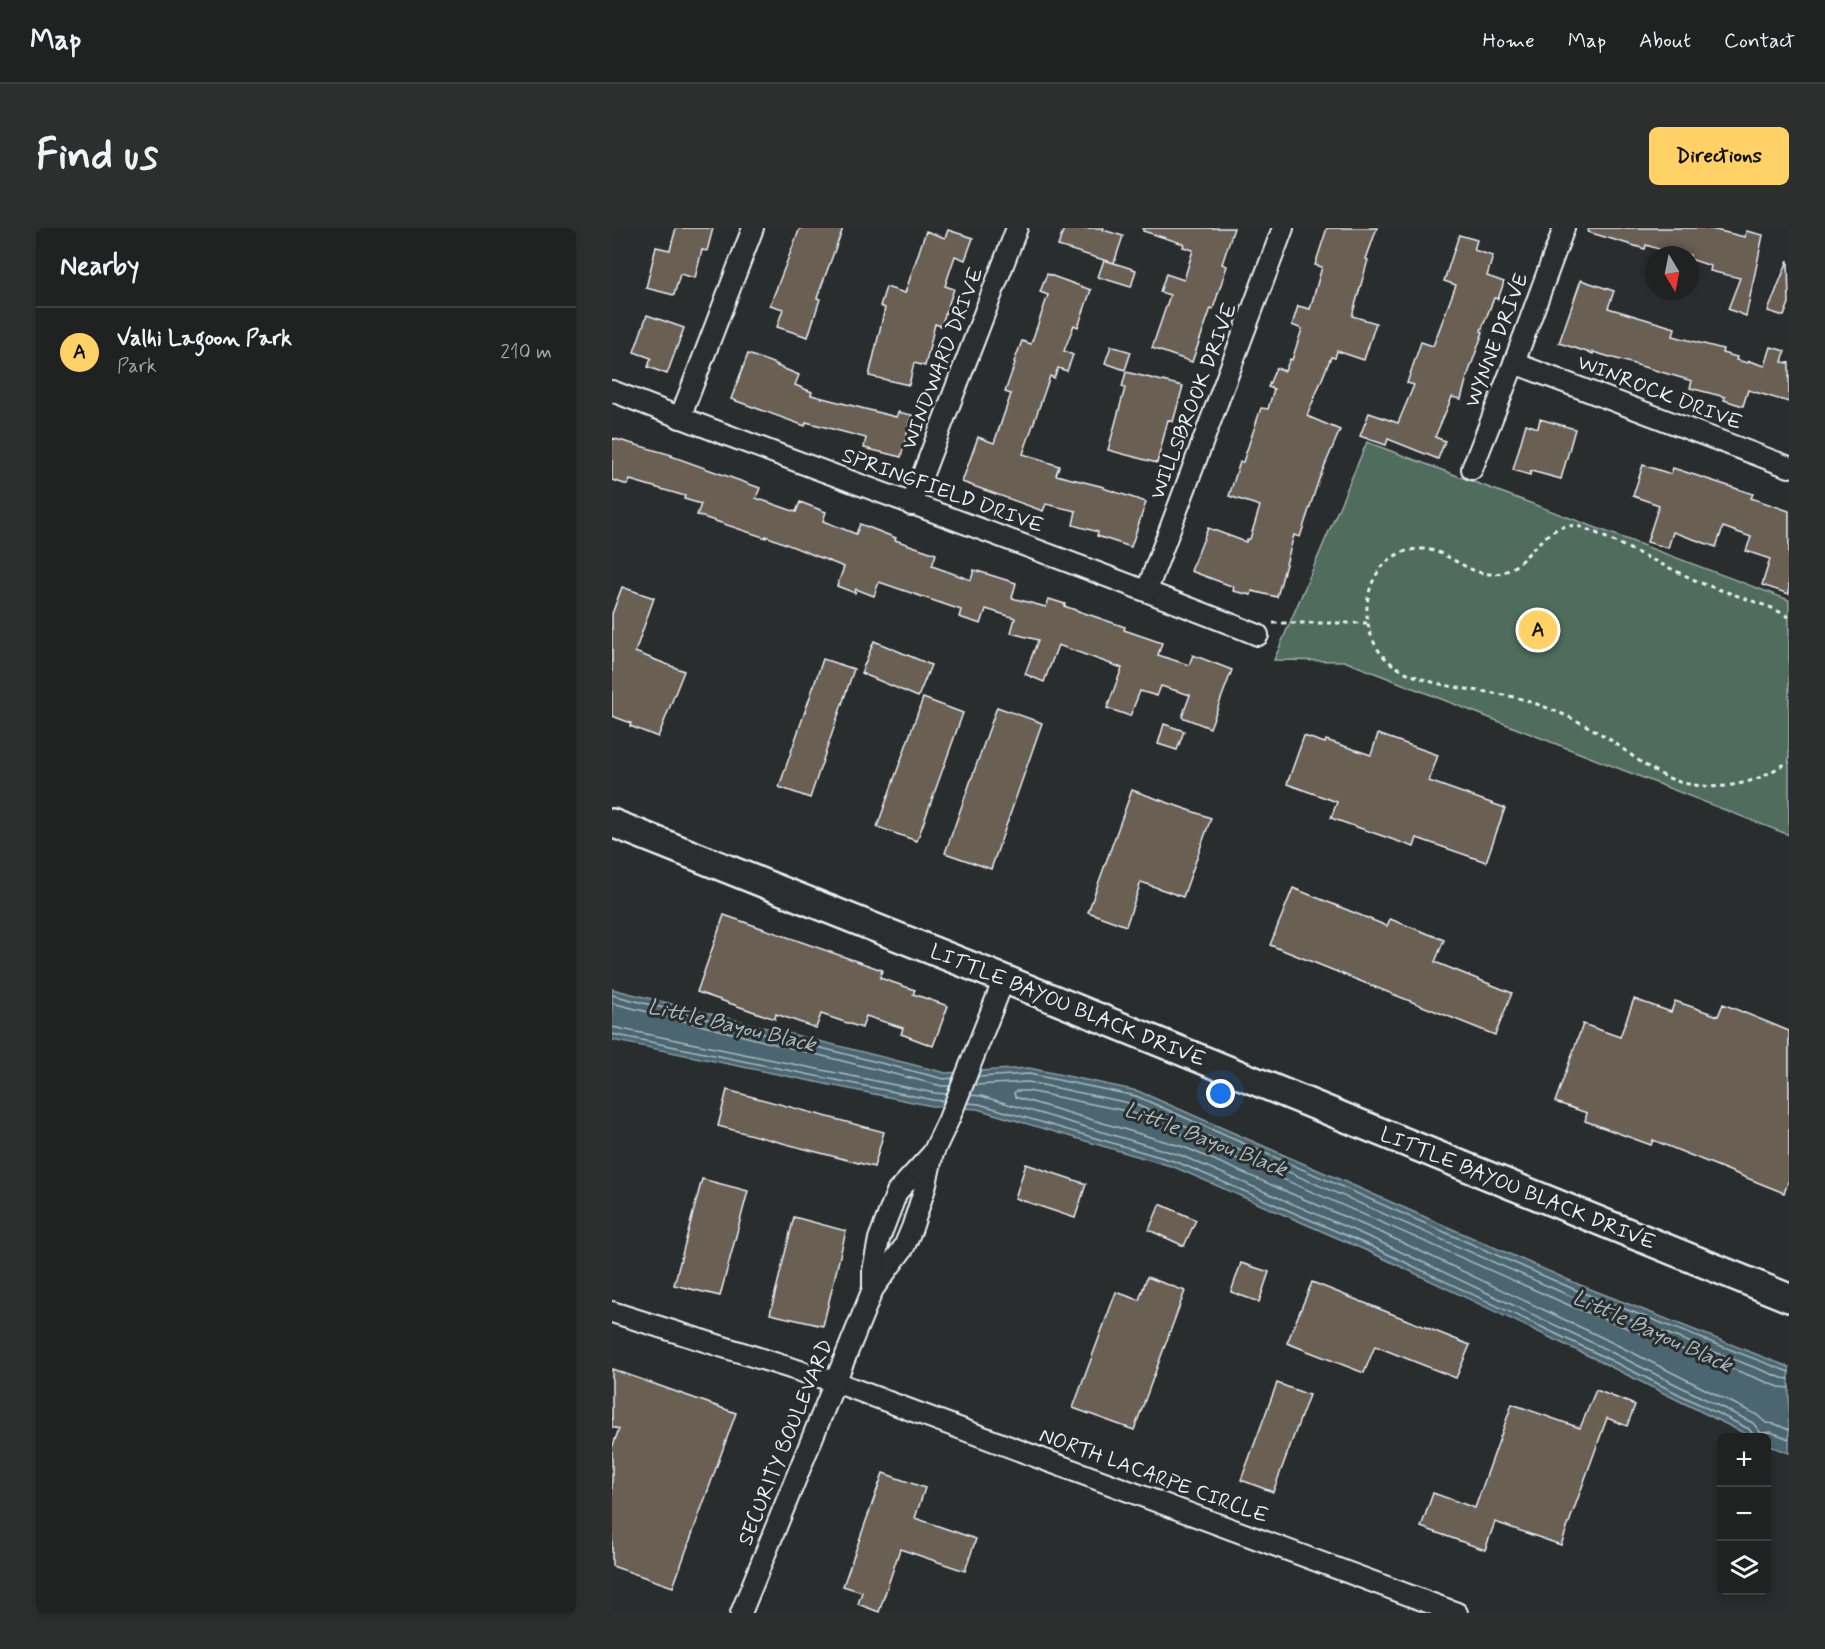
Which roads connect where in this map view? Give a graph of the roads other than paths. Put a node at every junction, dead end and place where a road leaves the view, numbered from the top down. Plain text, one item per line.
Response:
1 (753, 228) edge
2 (1017, 228) edge
3 (1283, 228) edge
4 (1564, 228) edge
5 (1514, 363) junction
6 (612, 391) edge
7 (680, 418) junction
8 (1789, 467) edge
9 (1472, 469) dead end
10 (911, 505) junction
11 (1147, 590) junction
12 (1263, 629) road end
13 (612, 823) edge
14 (1004, 978) junction
15 (933, 1153) junction
16 (873, 1289) junction
17 (1789, 1298) edge
18 (612, 1312) edge
19 (835, 1382) junction
20 (741, 1613) edge
21 (1457, 1613) edge

1 - 7 street
2 - 10 street, WINDWARD DRIVE
3 - 11 street, WILLSBROOK DRIVE
4 - 5 street, WYNNE DRIVE
5 - 8 street, WINROCK DRIVE
5 - 9 street, WYNNE DRIVE
6 - 7 street, SPRINGFIELD DRIVE
7 - 10 street, SPRINGFIELD DRIVE
10 - 11 street, SPRINGFIELD DRIVE
11 - 12 street, SPRINGFIELD DRIVE
13 - 14 main road, LITTLE BAYOU BLACK DRIVE
14 - 15 street, SECURITY BOULEVARD
14 - 17 main road, LITTLE BAYOU BLACK DRIVE
15 - 16 street, SECURITY BOULEVARD
15 - 16 street, SECURITY BOULEVARD
16 - 19 street, SECURITY BOULEVARD
18 - 19 street, NORTH LACARPE CIRCLE
19 - 20 street, SECURITY BOULEVARD
19 - 21 street, NORTH LACARPE CIRCLE

